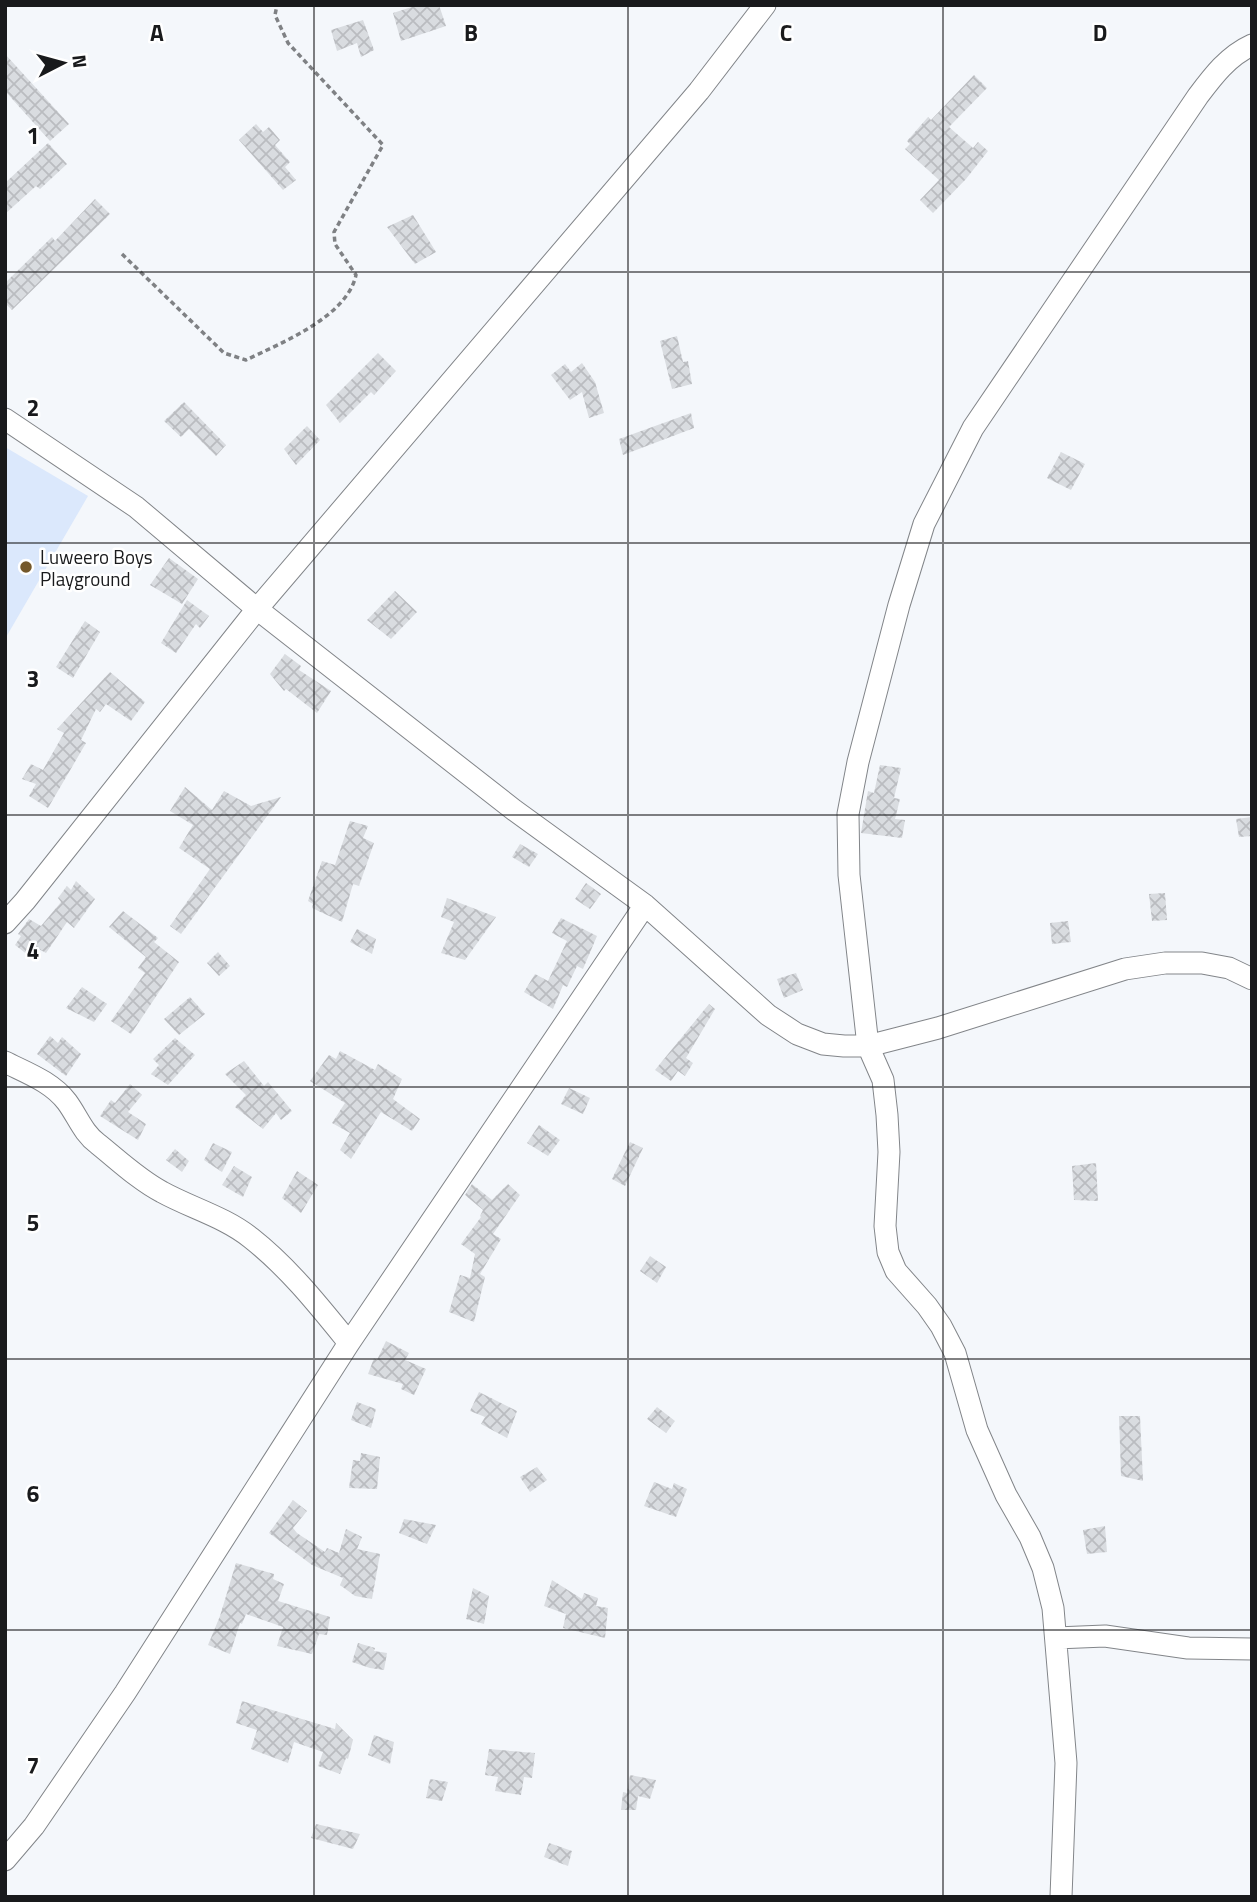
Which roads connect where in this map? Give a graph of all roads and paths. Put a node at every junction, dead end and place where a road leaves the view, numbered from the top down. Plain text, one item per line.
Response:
1 (277, 5) edge
2 (765, 5) edge
3 (1252, 45) edge
4 (122, 254) dead end
5 (5, 419) edge
6 (257, 609) junction
7 (645, 905) junction
8 (5, 923) edge
9 (1252, 979) edge
10 (868, 1046) junction
11 (5, 1062) edge
12 (349, 1343) junction
13 (1056, 1637) junction
14 (1252, 1649) edge
15 (6, 1859) edge
16 (1061, 1897) edge

1 - 4 path
2 - 6 street
3 - 10 street
5 - 6 street
6 - 7 street
6 - 8 street
7 - 10 street
7 - 12 street
9 - 10 street
10 - 13 street
11 - 12 street
12 - 15 street
13 - 14 street
13 - 16 street

